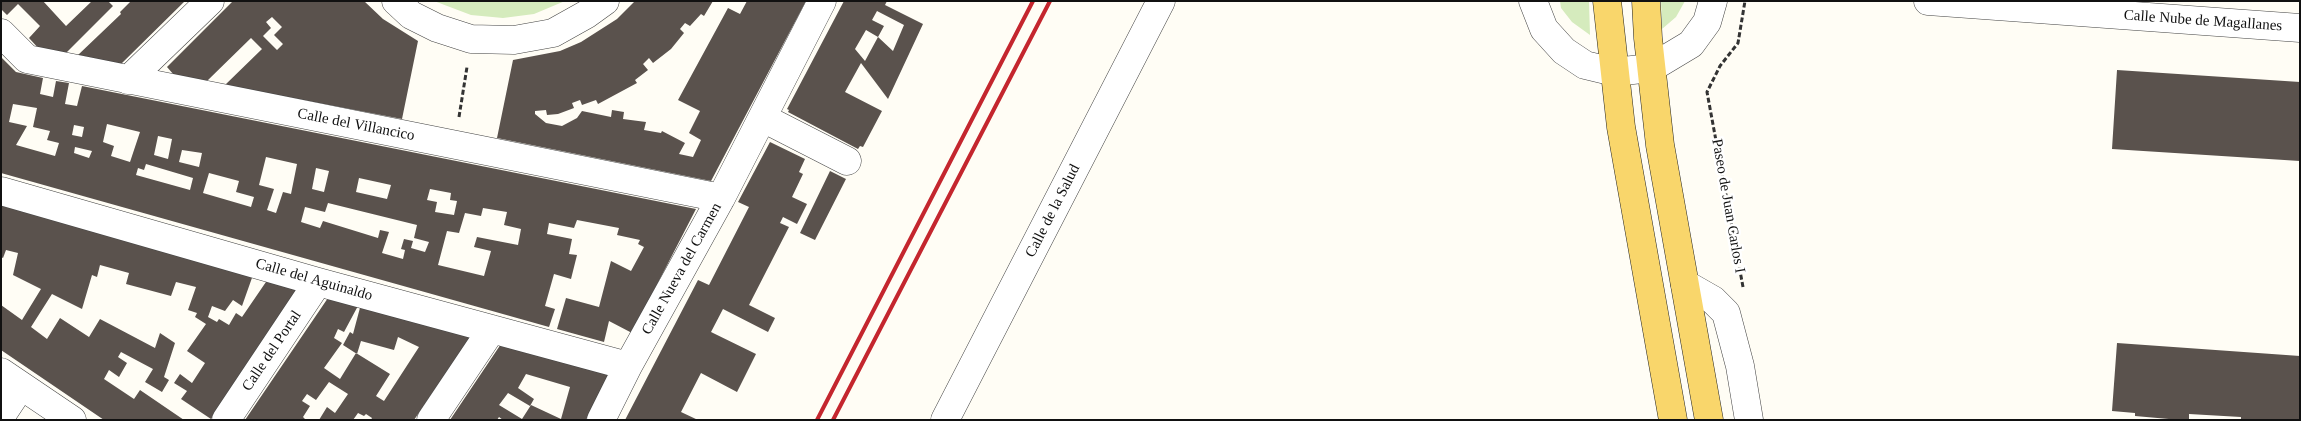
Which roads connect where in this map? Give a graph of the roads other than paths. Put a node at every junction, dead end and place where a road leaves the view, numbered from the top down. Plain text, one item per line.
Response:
1 (210, 1) edge
2 (396, 1) edge
3 (605, 1) edge
4 (822, 1) edge
5 (1161, 1) edge
6 (1533, 1) edge
7 (1606, 1) edge
8 (1646, 1) edge
9 (1713, 1) edge
10 (1928, 1) edge
11 (2300, 28) edge
12 (1, 33) edge
13 (1651, 68) junction
14 (1614, 72) junction
15 (128, 80) junction
16 (763, 118) junction
17 (847, 161) dead end
18 (1, 191) edge
19 (722, 198) junction
20 (318, 282) junction
21 (1685, 284) junction
22 (492, 329) junction
23 (628, 366) junction
24 (11, 379) edge
25 (1, 416) edge
26 (72, 420) edge
27 (226, 420) edge
28 (431, 420) edge
29 (601, 420) edge
30 (945, 420) edge
31 (1673, 420) edge
32 (1710, 420) edge
33 (1749, 420) edge

1 - 15 street
2 - 3 street
4 - 16 street, Calle Nueva del Carmen
5 - 30 street, Calle de la Salud
6 - 14 street
7 - 14 main road
8 - 13 main road
9 - 13 street
10 - 11 street, Calle Nube de Magallanes
12 - 15 street, Calle del Villancico
13 - 14 street
13 - 21 main road
14 - 31 main road
15 - 19 street, Calle del Villancico
16 - 17 street
16 - 19 street, Calle Nueva del Carmen
18 - 20 street, Calle del Aguinaldo
19 - 23 street, Calle Nueva del Carmen
20 - 22 street, Calle del Aguinaldo
20 - 27 street, Calle del Portal
21 - 32 main road
21 - 33 street
22 - 23 street, Calle del Aguinaldo
22 - 28 street
23 - 29 street, Calle Nueva del Carmen
24 - 25 street
24 - 26 street

